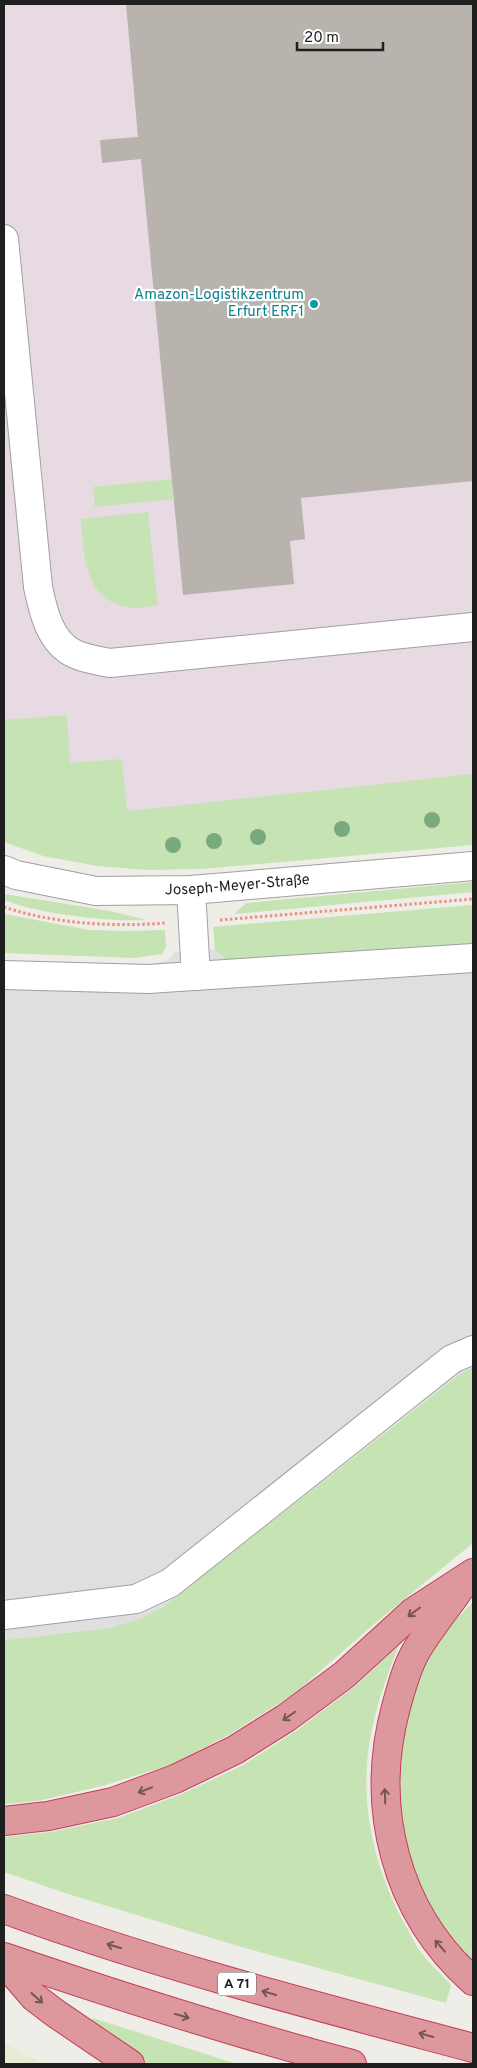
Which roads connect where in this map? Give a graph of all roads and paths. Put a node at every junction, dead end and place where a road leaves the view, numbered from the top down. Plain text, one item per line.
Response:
1 (4, 239) edge
2 (473, 627) edge
3 (473, 866) edge
4 (4, 870) edge
5 (191, 890) junction
6 (473, 958) edge
7 (4, 975) edge
8 (196, 976) junction
9 (473, 1350) edge
10 (471, 1574) edge
11 (4, 1615) edge
12 (4, 1821) edge
13 (4, 1909) edge
14 (4, 1957) edge
15 (4, 1962) edge
16 (473, 1981) edge
17 (473, 2048) edge
18 (130, 2064) edge
19 (352, 2064) edge

1 - 2 street
3 - 5 street, Joseph-Meyer-Straße
4 - 5 street, Joseph-Meyer-Straße
5 - 8 street
6 - 8 street
7 - 8 street
9 - 11 street
10 -> 12 highway
16 -> 10 highway
17 -> 13 highway, A 71
14 -> 19 highway
15 -> 18 highway

